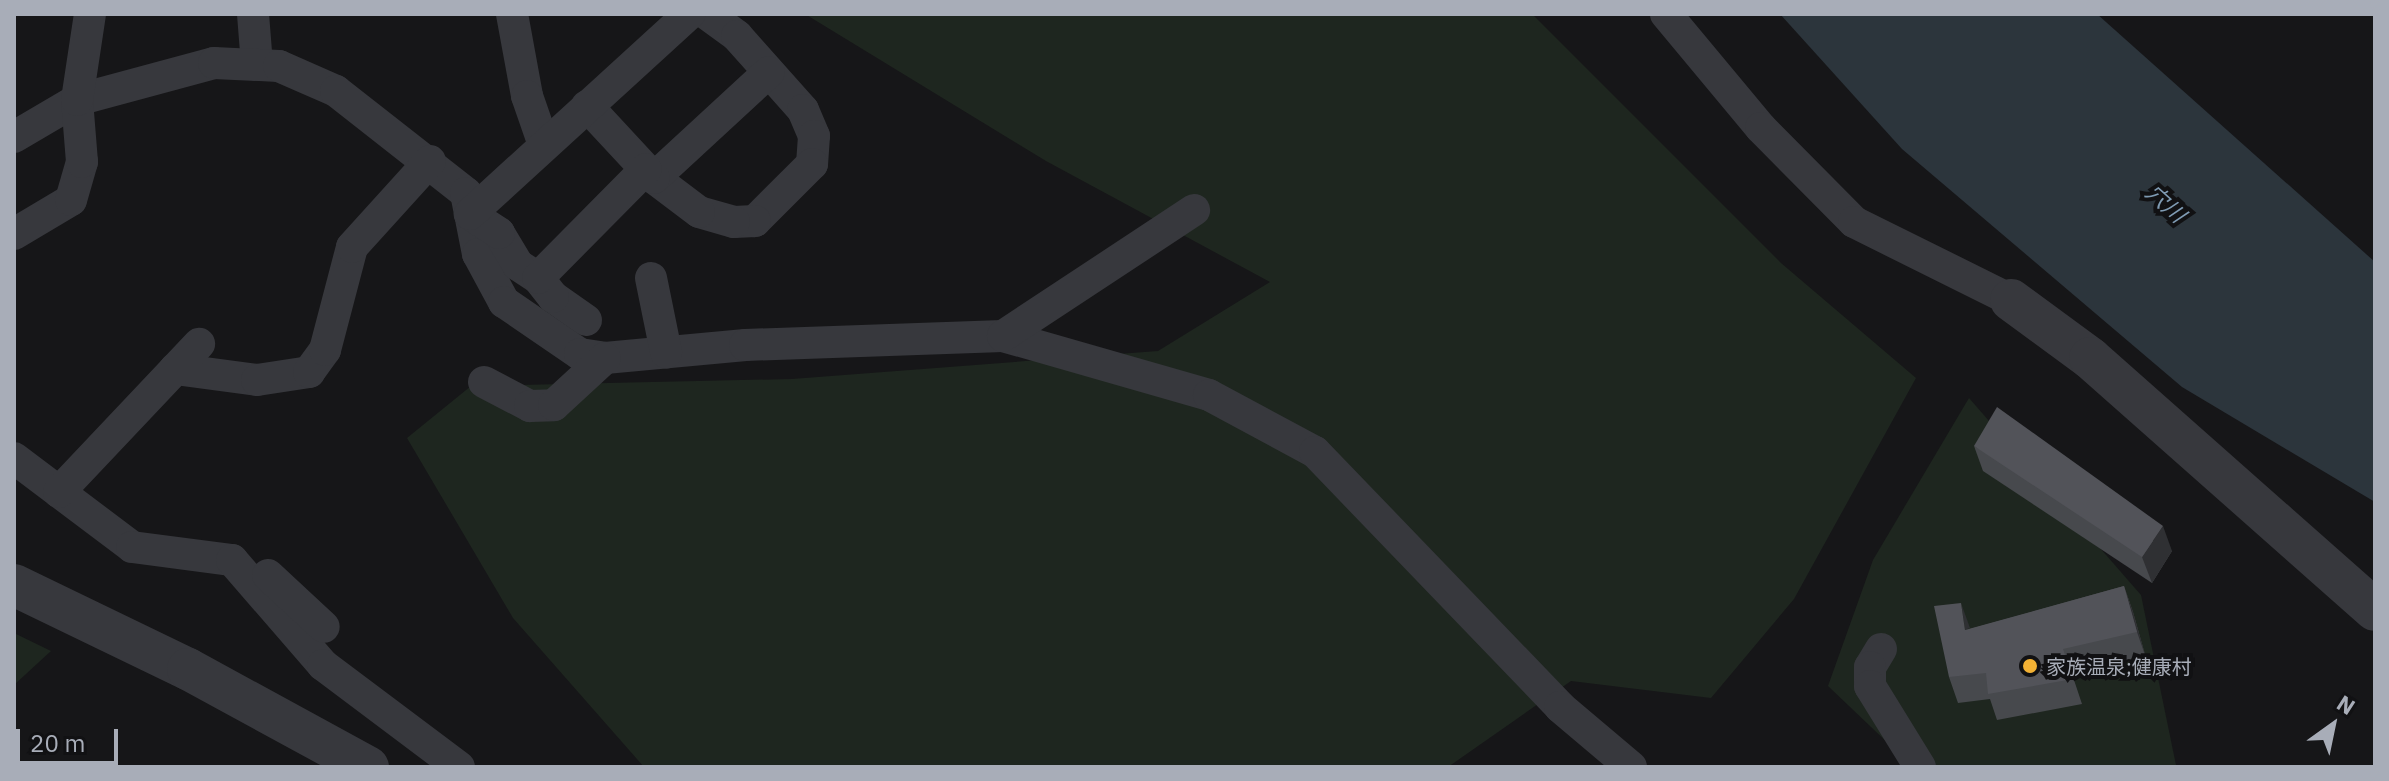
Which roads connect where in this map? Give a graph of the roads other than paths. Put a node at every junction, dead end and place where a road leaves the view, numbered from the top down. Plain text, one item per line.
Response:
1 (90, 14) edge
2 (253, 14) edge
3 (512, 14) edge
4 (689, 14) edge
5 (707, 14) edge
6 (1666, 14) edge
7 (257, 65) junction
8 (769, 72) junction
9 (77, 100) junction
10 (587, 106) junction
11 (14, 137) edge
12 (544, 145) junction
13 (430, 161) junction
14 (650, 173) junction
15 (1194, 210) dead end
16 (470, 214) junction
17 (14, 234) edge
18 (538, 278) junction
19 (651, 278) dead end
20 (2011, 300) joint
21 (586, 320) dead end
22 (1003, 336) junction
23 (199, 344) dead end
24 (666, 352) junction
25 (605, 358) junction
26 (175, 369) junction
27 (484, 382) dead end
28 (14, 458) edge
29 (59, 492) junction
30 (232, 560) junction
31 (14, 585) edge
32 (2375, 610) edge
33 (324, 627) dead end
34 (1881, 649) dead end
35 (368, 767) edge
36 (459, 767) edge
37 (1631, 767) edge
38 (1920, 767) edge

1 - 9 street
2 - 7 street
3 - 12 street
4 - 10 street
5 - 8 street
6 - 20 street
7 - 9 street
7 - 13 street
8 - 14 street
8 - 14 street
9 - 11 street
9 - 17 street
10 - 12 street
10 - 14 street
12 - 16 street
13 - 16 street
13 - 26 street
14 - 18 street
15 - 22 street
16 - 18 street
16 - 25 street
18 - 21 street
19 - 24 street
20 - 32 street
22 - 24 street
22 - 37 street
23 - 26 street
24 - 25 street
25 - 27 street
26 - 29 street
28 - 29 street
29 - 30 street
30 - 33 street
30 - 36 street
31 - 35 street
34 - 38 street

